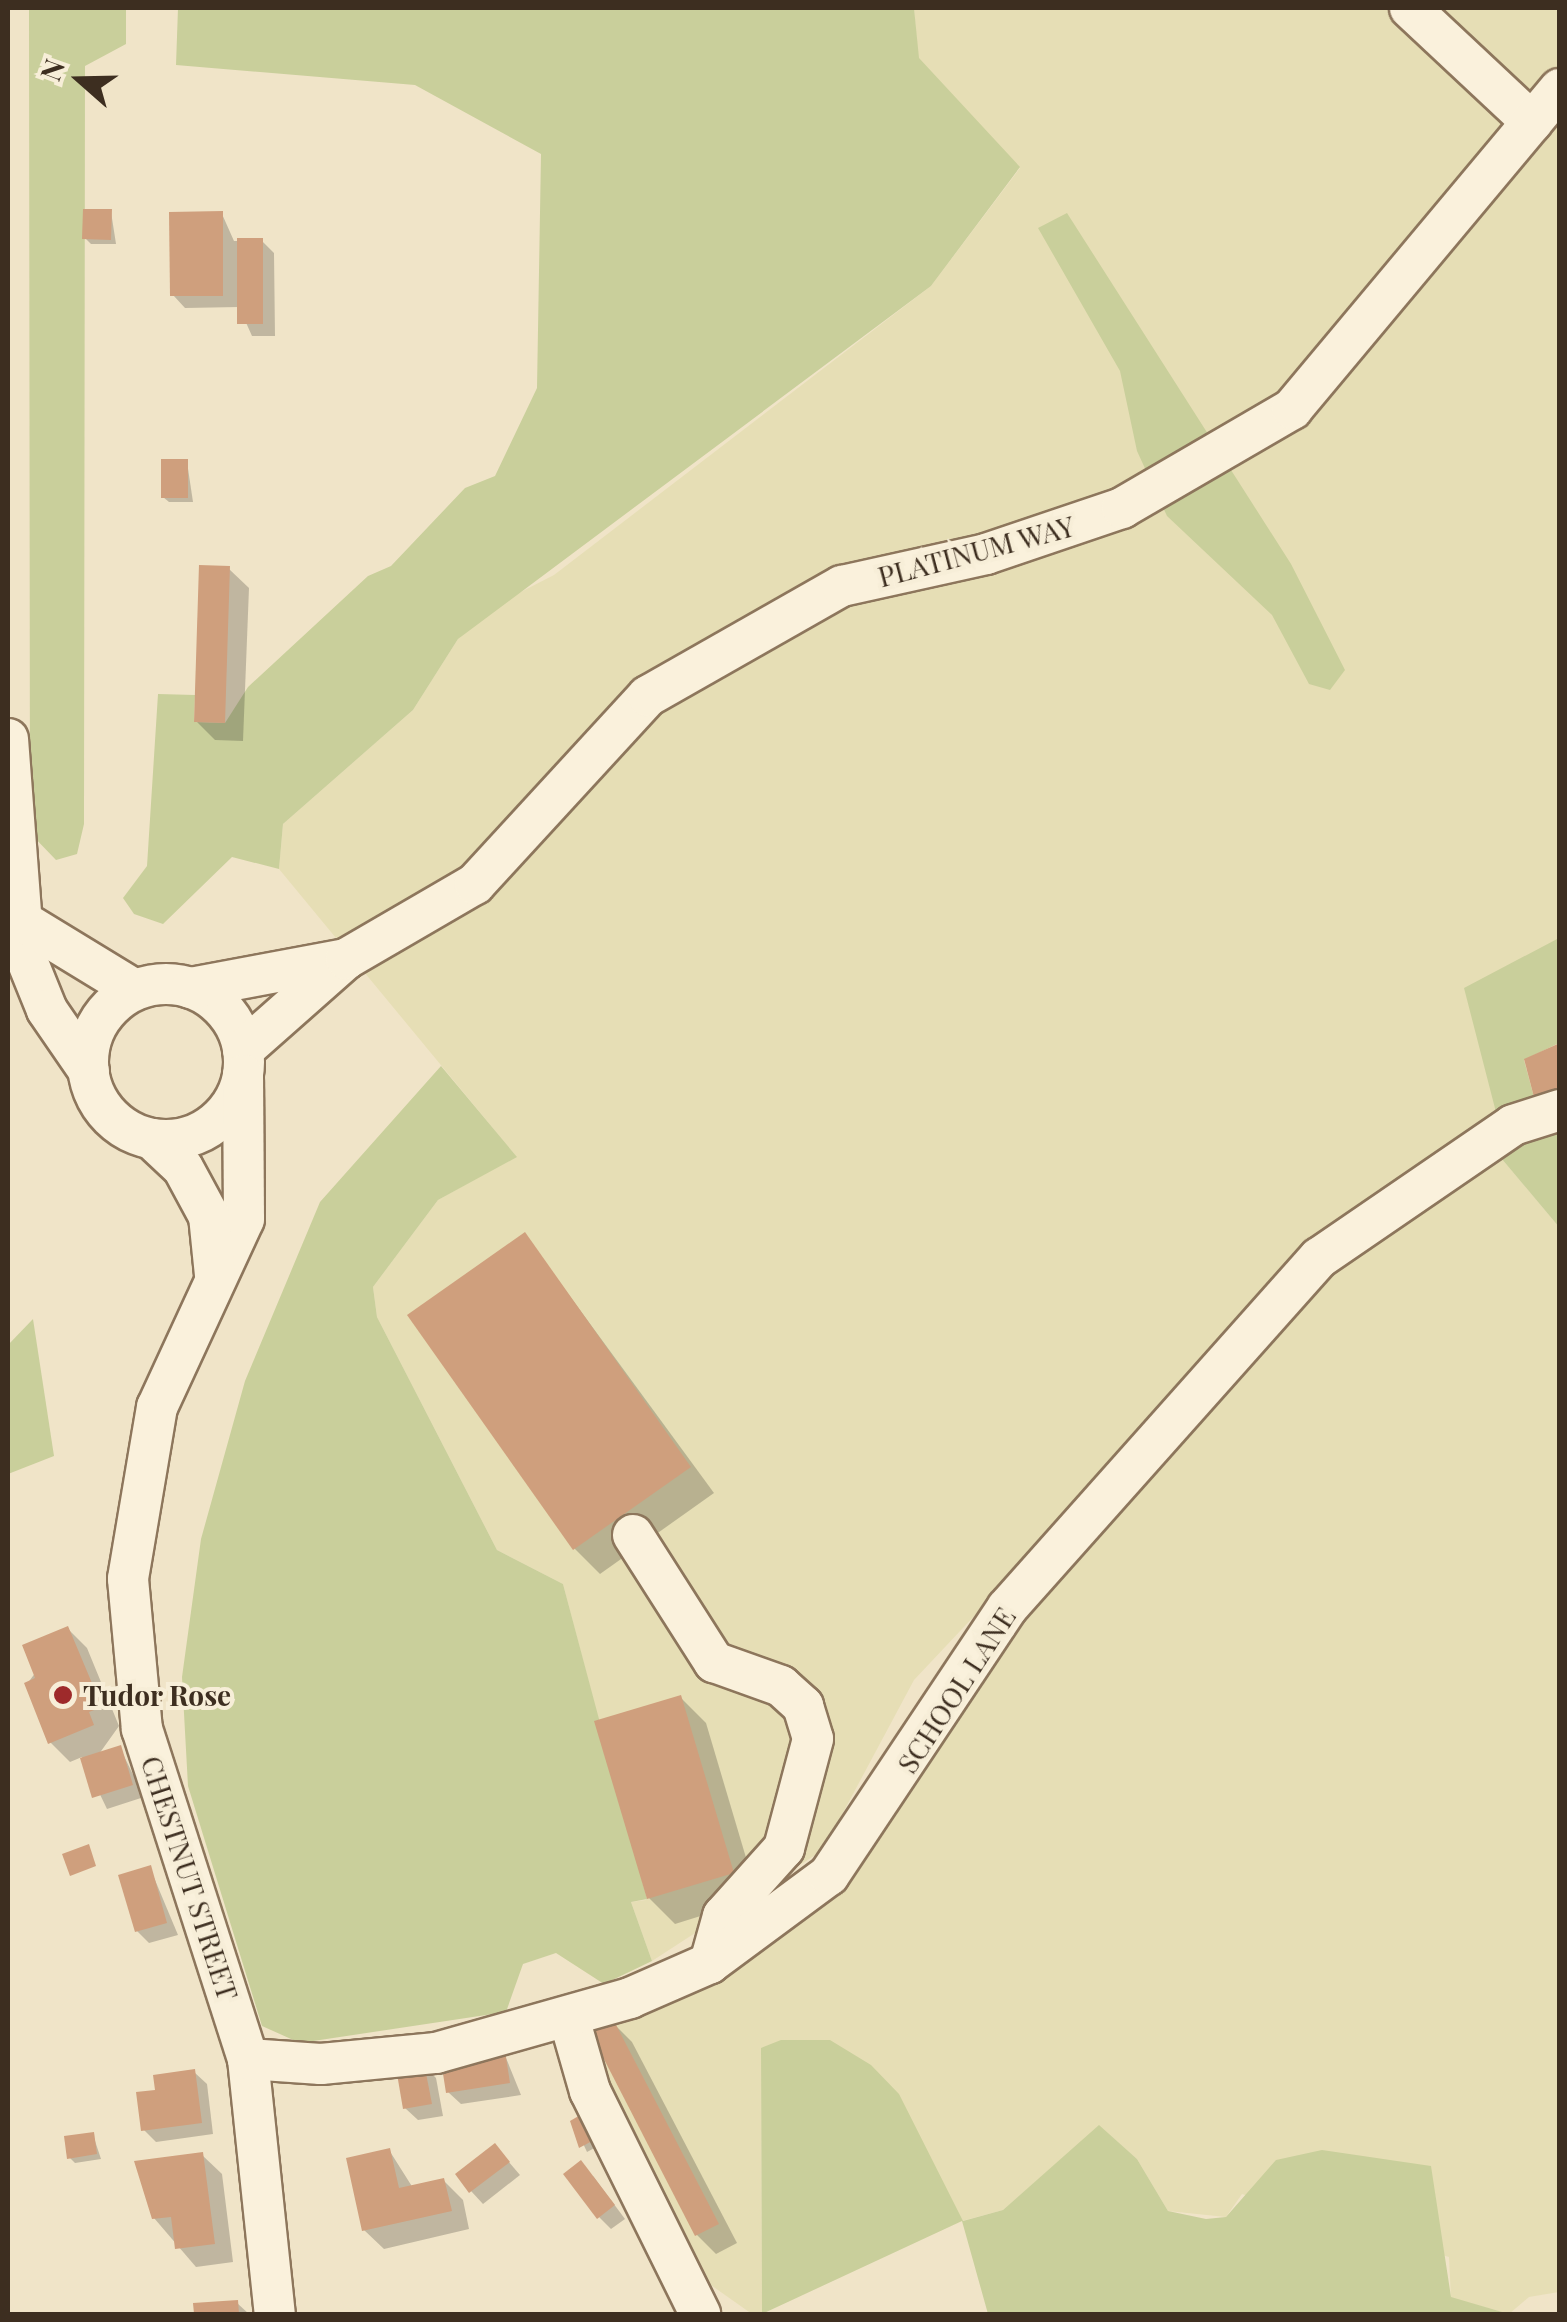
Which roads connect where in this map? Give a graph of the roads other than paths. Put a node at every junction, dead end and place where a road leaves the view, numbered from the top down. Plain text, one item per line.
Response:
1 (1410, 8) edge
2 (1560, 88) edge
3 (1532, 122) junction
4 (8, 739) edge
5 (22, 921) junction
6 (346, 960) junction
7 (192, 988) junction
8 (135, 990) junction
9 (243, 1062) junction
10 (89, 1071) junction
11 (1560, 1110) edge
12 (152, 1139) junction
13 (214, 1275) junction
14 (633, 1535) dead end
15 (710, 1963) junction
16 (569, 2018) junction
17 (248, 2059) junction
18 (275, 2314) edge
19 (700, 2314) edge

1 - 3 street
2 - 3 street, PLATINUM WAY
3 - 6 street, PLATINUM WAY
4 - 5 street
5 - 8 street
5 - 10 street
6 - 7 street, PLATINUM WAY
6 - 9 street, PLATINUM WAY
7 - 8 street
7 - 9 street
8 - 10 street
9 - 12 street
9 - 13 street, CHESTNUT STREET
10 - 12 street
11 - 15 street, SCHOOL LANE
12 - 13 street, CHESTNUT STREET
13 - 17 street, CHESTNUT STREET
14 - 15 street
15 - 16 street, SCHOOL LANE
16 - 17 street, SCHOOL LANE
16 - 19 street
17 - 18 street, CHESTNUT STREET

